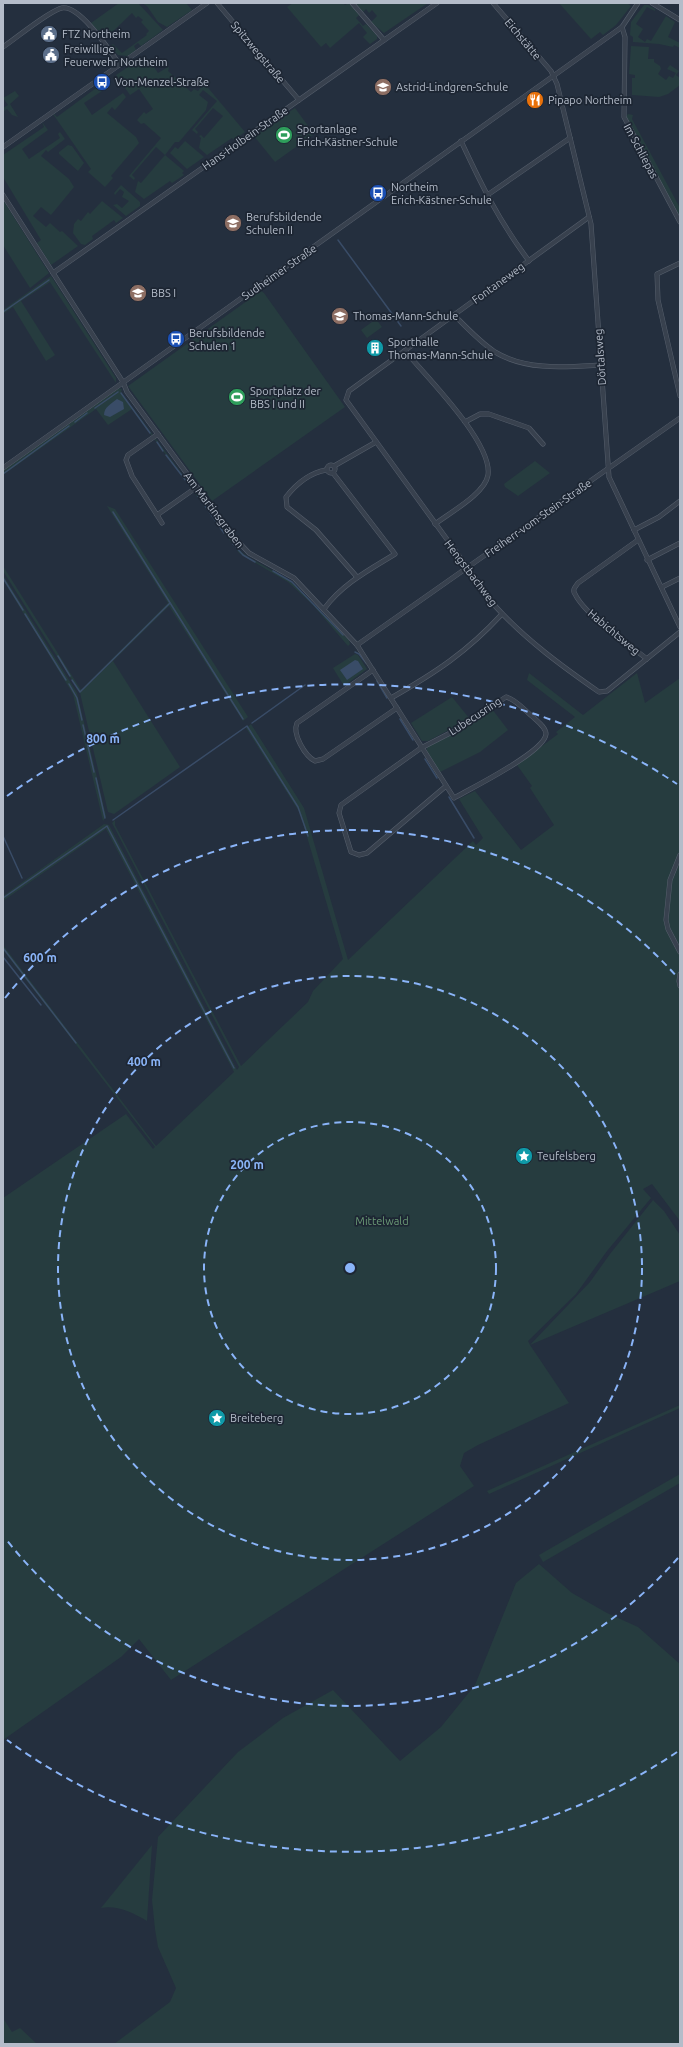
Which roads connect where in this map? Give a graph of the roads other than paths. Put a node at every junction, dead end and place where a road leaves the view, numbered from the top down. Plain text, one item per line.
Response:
1 (207, 3) edge
2 (217, 3) edge
3 (352, 3) edge
4 (437, 3) edge
5 (493, 3) edge
6 (638, 3) edge
7 (652, 3) edge
8 (680, 20) edge
9 (622, 27) junction
10 (384, 40) junction
11 (3, 47) edge
12 (120, 64) junction
13 (553, 75) junction
14 (299, 100) junction
15 (570, 138) junction
16 (461, 141) junction
17 (3, 147) edge
18 (3, 195) edge
19 (486, 196) junction
20 (590, 217) junction
21 (680, 222) edge
22 (529, 261) junction
23 (680, 263) edge
24 (53, 273) junction
25 (454, 315) junction
26 (405, 351) junction
27 (600, 365) junction
28 (123, 382) junction
29 (349, 392) joint
30 (680, 396) edge
31 (680, 418) edge
32 (465, 422) junction
33 (158, 434) junction
34 (376, 442) junction
35 (543, 444) dead end
36 (334, 466) junction
37 (3, 468) edge
38 (608, 469) junction
39 (326, 470) junction
40 (333, 473) junction
41 (197, 487) junction
42 (680, 501) edge
43 (157, 515) junction
44 (162, 523) dead end
45 (435, 524) junction
46 (634, 530) junction
47 (638, 540) junction
48 (680, 543) edge
49 (648, 560) junction
50 (467, 568) junction
51 (357, 577) junction
52 (680, 578) edge
53 (662, 587) junction
54 (324, 609) junction
55 (502, 614) junction
56 (680, 627) edge
57 (680, 632) edge
58 (357, 645) junction
59 (648, 659) junction
60 (638, 667) joint
61 (372, 670) junction
62 (391, 698) junction
63 (397, 708) junction
64 (421, 748) junction
65 (446, 786) junction
66 (454, 798) joint
67 (680, 854) edge
68 (680, 952) edge
69 (680, 974) edge
70 (680, 986) edge

1 - 12 street
2 - 14 street, Spitzwegstraße
3 - 10 street
4 - 10 street, Hans-Holbein-Straße
5 - 13 street, Eichstätte
6 - 9 street
7 - 8 street
9 - 13 street, Sudheimer Straße
9 - 21 street, Im Schliepas
10 - 14 street, Hans-Holbein-Straße
11 - 12 street
12 - 17 street
13 - 15 street, Dörtalsweg
13 - 16 street, Sudheimer Straße
14 - 24 street, Hans-Holbein-Straße
15 - 19 street
15 - 20 street, Dörtalsweg
16 - 19 street
16 - 28 street, Sudheimer Straße
18 - 24 street, Am Martinsgraben
19 - 22 street
20 - 22 street, Fontaneweg
20 - 27 street, Dörtalsweg
22 - 25 street, Fontaneweg
23 - 30 street
24 - 28 street, Am Martinsgraben
25 - 26 street, Fontaneweg
25 - 27 street
26 - 29 street, Fontaneweg
26 - 32 street
27 - 38 street, Dörtalsweg
28 - 33 street, Am Martinsgraben
28 - 37 street, Sudheimer Straße
29 - 34 street, Hengstbachweg
31 - 38 street, Freiherr-vom-Stein-Straße
32 - 35 street
32 - 45 street
33 - 41 street, Am Martinsgraben
33 - 43 street
34 - 36 street
34 - 45 street, Hengstbachweg
36 - 39 street
36 - 40 street
38 - 46 street, Dörtalsweg
38 - 50 street, Freiherr-vom-Stein-Straße
39 - 40 street
39 - 51 street
40 - 51 street
41 - 43 street
41 - 54 street, Am Martinsgraben
42 - 46 street
43 - 44 street
45 - 50 street, Hengstbachweg
46 - 47 street, Dörtalsweg
47 - 49 street, Dörtalsweg
47 - 59 street, Habichtsweg
48 - 49 street
49 - 53 street, Dörtalsweg
50 - 55 street, Hengstbachweg
50 - 58 street, Freiherr-vom-Stein-Straße
51 - 54 street
52 - 53 street
53 - 56 street, Dörtalsweg
54 - 58 street, Am Martinsgraben
55 - 60 street, Hengstbachweg
55 - 62 street
57 - 59 street, Habichtsweg
58 - 61 street, Am Martinsgraben
59 - 60 street, Habichtsweg
61 - 62 street, Am Martinsgraben
61 - 63 street
62 - 63 street, Am Martinsgraben
63 - 64 street, Am Martinsgraben
64 - 65 street, Am Martinsgraben
64 - 65 street
64 - 66 street, Lubecusring
65 - 66 street, Am Martinsgraben
67 - 68 street
69 - 70 street

